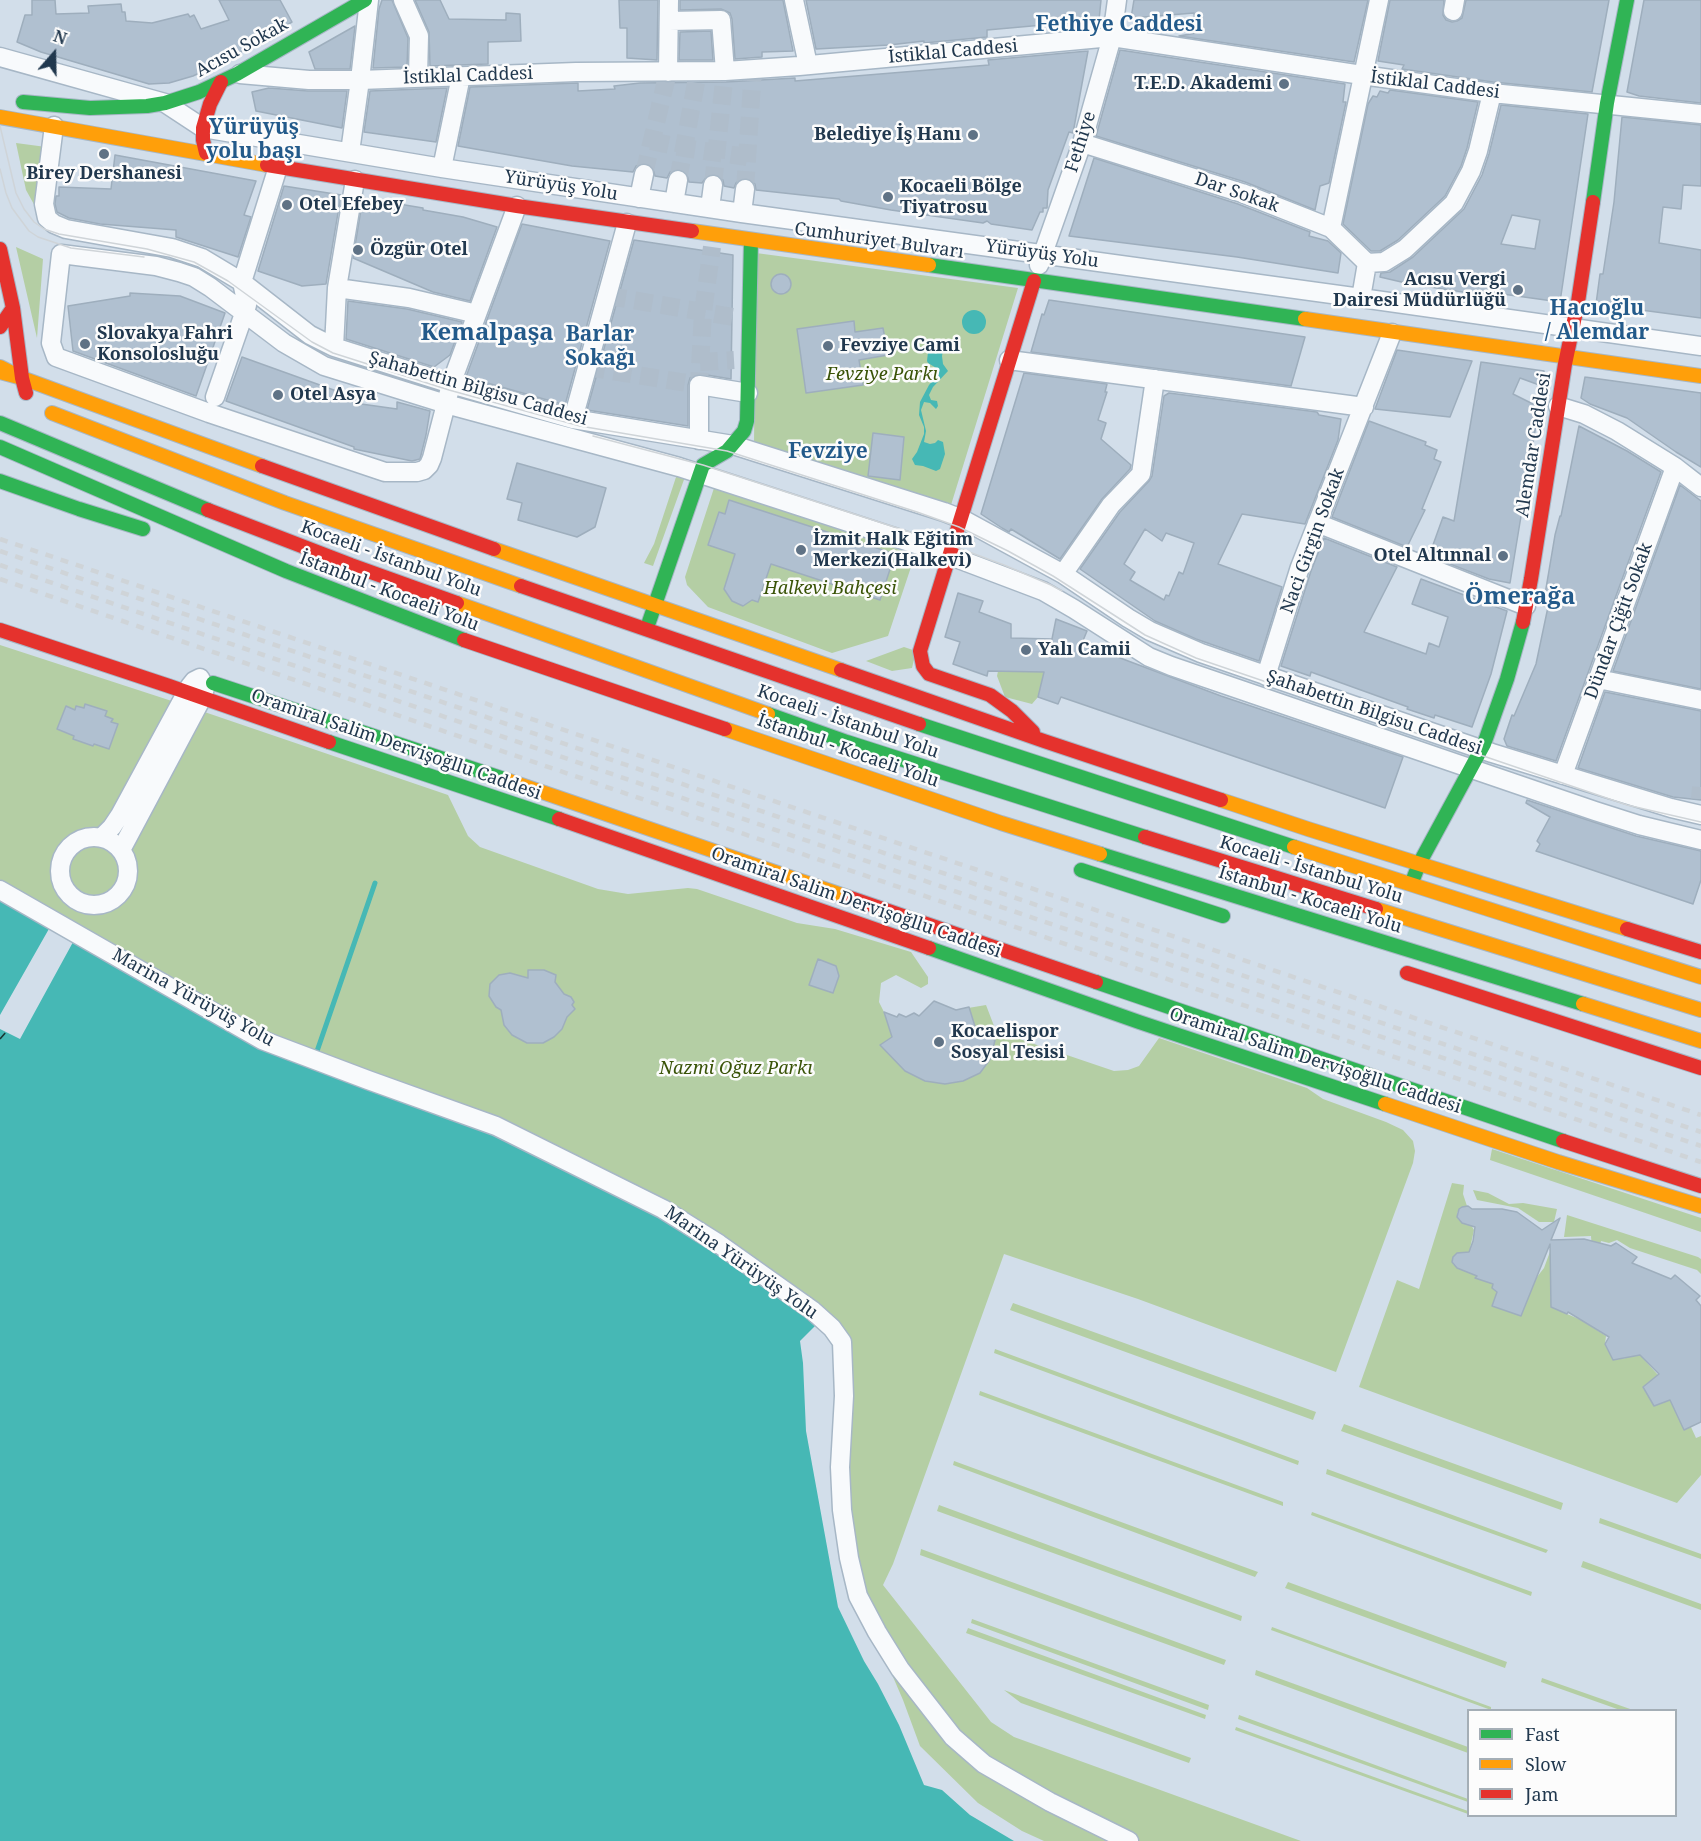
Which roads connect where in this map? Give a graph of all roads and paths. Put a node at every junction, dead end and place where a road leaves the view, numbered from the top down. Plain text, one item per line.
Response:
1 (367, 0) edge
2 (403, 0) edge
3 (669, 0) edge
4 (794, 0) edge
5 (1118, 0) edge
6 (1379, 0) edge
7 (1627, 0) edge
8 (669, 21) junction
9 (1112, 37) junction
10 (0, 57) edge
11 (808, 65) junction
12 (724, 70) junction
13 (668, 72) junction
14 (1362, 75) junction
15 (462, 76) junction
16 (229, 78) junction
17 (418, 78) junction
18 (360, 80) junction
19 (1492, 93) junction
20 (1607, 100) junction
21 (8, 101) dead end
22 (165, 103) junction
23 (1701, 108) edge
24 (1701, 114) edge
25 (0, 117) edge
26 (54, 126) junction
27 (203, 128) junction
28 (1082, 143) junction
29 (350, 152) junction
30 (206, 153) junction
31 (278, 166) junction
32 (442, 168) junction
33 (644, 174) tunnel mouth
34 (355, 180) junction
35 (678, 180) tunnel mouth
36 (713, 185) tunnel mouth
37 (745, 189) tunnel mouth
38 (639, 198) junction
39 (674, 203) junction
40 (517, 206) junction
41 (710, 208) junction
42 (742, 213) junction
43 (627, 223) junction
44 (1331, 228) junction
45 (751, 240) junction
46 (0, 249) edge
47 (1043, 254) junction
48 (1366, 270) junction
49 (1034, 281) junction
50 (242, 282) junction
51 (338, 288) junction
52 (1361, 298) junction
53 (13, 308) junction
54 (244, 313) junction
55 (477, 314) junction
56 (0, 327) edge
57 (1573, 328) junction
58 (1392, 333) junction
59 (1701, 346) edge
60 (334, 347) junction
61 (1567, 356) junction
62 (1010, 360) junction
63 (0, 367) edge
64 (0, 372) edge
65 (1701, 376) edge
66 (21, 378) junction
67 (1155, 379) junction
68 (451, 384) junction
69 (748, 393) junction
70 (215, 397) dead end
71 (446, 404) junction
72 (1558, 406) junction
73 (1364, 407) junction
74 (43, 408) junction
75 (573, 419) junction
76 (0, 423) edge
77 (699, 440) junction
78 (733, 445) junction
79 (0, 447) edge
80 (1675, 467) junction
81 (700, 474) junction
82 (183, 478) dead end
83 (0, 481) edge
84 (1701, 487) edge
85 (962, 519) junction
86 (1317, 523) junction
87 (159, 533) dead end
88 (182, 540) dead end
89 (368, 547) dead end
90 (420, 551) junction
91 (950, 556) junction
92 (286, 571) junction
93 (1063, 574) junction
94 (655, 604) junction
95 (1526, 606) junction
96 (647, 629) junction
97 (0, 630) edge
98 (178, 671) dead end
99 (913, 671) dead end
100 (891, 673) dead end
101 (929, 674) junction
102 (1266, 676) junction
103 (573, 677) junction
104 (860, 677) junction
105 (200, 678) junction
106 (1598, 679) junction
107 (194, 695) junction
108 (1701, 699) edge
109 (796, 711) dead end
110 (765, 713) junction
111 (638, 714) dead end
112 (1044, 741) junction
113 (1482, 750) junction
114 (1472, 770) junction
115 (1563, 775) junction
116 (1008, 778) dead end
117 (1699, 809) edge
118 (1058, 810) junction
119 (101, 838) junction
120 (1701, 840) edge
121 (121, 850) junction
122 (1419, 864) junction
123 (1072, 867) dead end
124 (1411, 884) junction
125 (0, 890) edge
126 (1240, 921) dead end
127 (1701, 952) edge
128 (1396, 969) dead end
129 (1701, 977) edge
130 (1701, 1010) edge
131 (1701, 1041) edge
132 (1701, 1068) edge
133 (1701, 1186) edge
134 (1701, 1206) edge
135 (1129, 1841) edge

1 - 16 main road, Acısu Sokak
1 - 18 street
2 - 17 street
3 - 8 street
4 - 11 street
5 - 9 street, Fethiye
6 - 14 street
7 - 20 main road, Alemdar Caddesi
8 - 12 street
8 - 13 street
9 - 11 street, İstiklal Caddesi
9 - 14 street, İstiklal Caddesi
9 - 28 street, Fethiye
10 - 22 street
11 - 12 street, İstiklal Caddesi
12 - 13 street, İstiklal Caddesi
13 - 15 street, İstiklal Caddesi
14 - 19 street, İstiklal Caddesi
14 - 44 street
15 - 17 street, İstiklal Caddesi
15 - 32 street
16 - 18 street, İstiklal Caddesi
16 - 22 main road, Acısu Sokak
16 - 27 main road
17 - 18 street, İstiklal Caddesi
18 - 29 street
19 - 20 street, İstiklal Caddesi
19 - 48 street
20 - 23 street
20 - 24 street, İstiklal Caddesi
20 - 57 main road, Alemdar Caddesi
21 - 22 main road, Acısu Sokak
22 - 27 street
25 - 26 main road, Cumhuriyet Bulvarı
26 - 30 main road, Cumhuriyet Bulvarı
26 - 50 street, Şahabettin Bilgisu Caddesi
27 - 29 street, Yürüyüş Yolu
27 - 30 main road
28 - 44 street, Dar Sokak
28 - 47 street, Fethiye
29 - 32 street, Yürüyüş Yolu
30 - 31 main road, Cumhuriyet Bulvarı
31 - 34 main road, Cumhuriyet Bulvarı
31 - 50 street
32 - 38 street, Yürüyüş Yolu
33 - 38 street
34 - 40 main road, Cumhuriyet Bulvarı
34 - 51 street
35 - 39 street
36 - 41 street
37 - 42 street
38 - 39 street, Yürüyüş Yolu
39 - 41 street, Yürüyüş Yolu
40 - 43 main road, Cumhuriyet Bulvarı
40 - 55 street
41 - 42 street, Yürüyüş Yolu
42 - 47 street, Yürüyüş Yolu
43 - 45 main road, Cumhuriyet Bulvarı
43 - 75 street
44 - 48 street, Dar Sokak
45 - 49 main road, Cumhuriyet Bulvarı
45 - 69 main road
46 - 53 main road
47 - 49 street, Fethiye
47 - 52 street, Yürüyüş Yolu
48 - 52 street
49 - 58 main road, Cumhuriyet Bulvarı
49 - 62 main road
50 - 54 street
50 - 60 street, Şahabettin Bilgisu Caddesi
51 - 55 street
51 - 60 street
52 - 57 street, Yürüyüş Yolu
53 - 56 main road
53 - 66 main road
54 - 70 street
54 - 71 street
54 - 71 street
55 - 68 street
57 - 59 street, Yürüyüş Yolu
57 - 61 main road, Alemdar Caddesi
58 - 61 main road, Cumhuriyet Bulvarı
58 - 73 street, Naci Girgin Sokak
60 - 68 street, Şahabettin Bilgisu Caddesi
61 - 65 main road, Cumhuriyet Bulvarı
61 - 72 main road, Alemdar Caddesi
62 - 67 street
62 - 85 main road
63 - 66 main road
64 - 66 main road
66 - 74 main road
66 - 94 main road
67 - 73 street
67 - 93 street
68 - 71 street
68 - 75 street, Şahabettin Bilgisu Caddesi
69 - 77 street
69 - 78 main road
71 - 81 street
72 - 80 street
72 - 95 main road, Alemdar Caddesi
73 - 86 street, Naci Girgin Sokak
74 - 82 main road
74 - 90 main road
75 - 77 street, Şahabettin Bilgisu Caddesi
76 - 110 main road, Kocaeli - İstanbul Yolu
77 - 78 street, Şahabettin Bilgisu Caddesi
78 - 81 main road
78 - 85 street, Şahabettin Bilgisu Caddesi
79 - 92 main road, İstanbul - Kocaeli Yolu
80 - 84 street
80 - 106 street, Dündar Çiğit Sokak
81 - 91 street
81 - 94 main road
83 - 87 main road
85 - 91 main road
85 - 93 street, Şahabettin Bilgisu Caddesi
86 - 95 street
86 - 102 street, Naci Girgin Sokak
88 - 92 main road
89 - 90 main road
90 - 96 main road
91 - 101 main road
91 - 114 street
92 - 103 main road, İstanbul - Kocaeli Yolu
93 - 102 street, Şahabettin Bilgisu Caddesi
94 - 96 main road
94 - 104 main road
95 - 113 main road, Alemdar Caddesi
96 - 124 main road
97 - 107 main road, Oramiral Salim Dervişoğllu Caddesi
98 - 105 main road, Oramiral Salim Dervişoğllu Caddesi
99 - 101 main road
100 - 104 main road
101 - 112 main road
102 - 113 street, Şahabettin Bilgisu Caddesi
103 - 111 main road
103 - 131 main road, İstanbul - Kocaeli Yolu
104 - 112 main road
105 - 107 street
105 - 133 main road, Oramiral Salim Dervişoğllu Caddesi
106 - 108 street
106 - 115 street, Dündar Çiğit Sokak
107 - 119 street
107 - 121 street
107 - 134 main road, Oramiral Salim Dervişoğllu Caddesi
109 - 110 main road
110 - 118 main road, Kocaeli - İstanbul Yolu
112 - 122 main road
113 - 114 main road, Alemdar Caddesi
113 - 115 street, Şahabettin Bilgisu Caddesi
114 - 120 street
114 - 122 main road, Alemdar Caddesi
115 - 117 street, Şahabettin Bilgisu Caddesi
116 - 118 main road
118 - 130 main road, Kocaeli - İstanbul Yolu
119 - 121 street
119 - 121 street
122 - 124 main road, Alemdar Caddesi
122 - 127 main road
123 - 126 main road
124 - 129 main road
125 - 135 street, Marina Yürüyüş Yolu
128 - 132 main road

